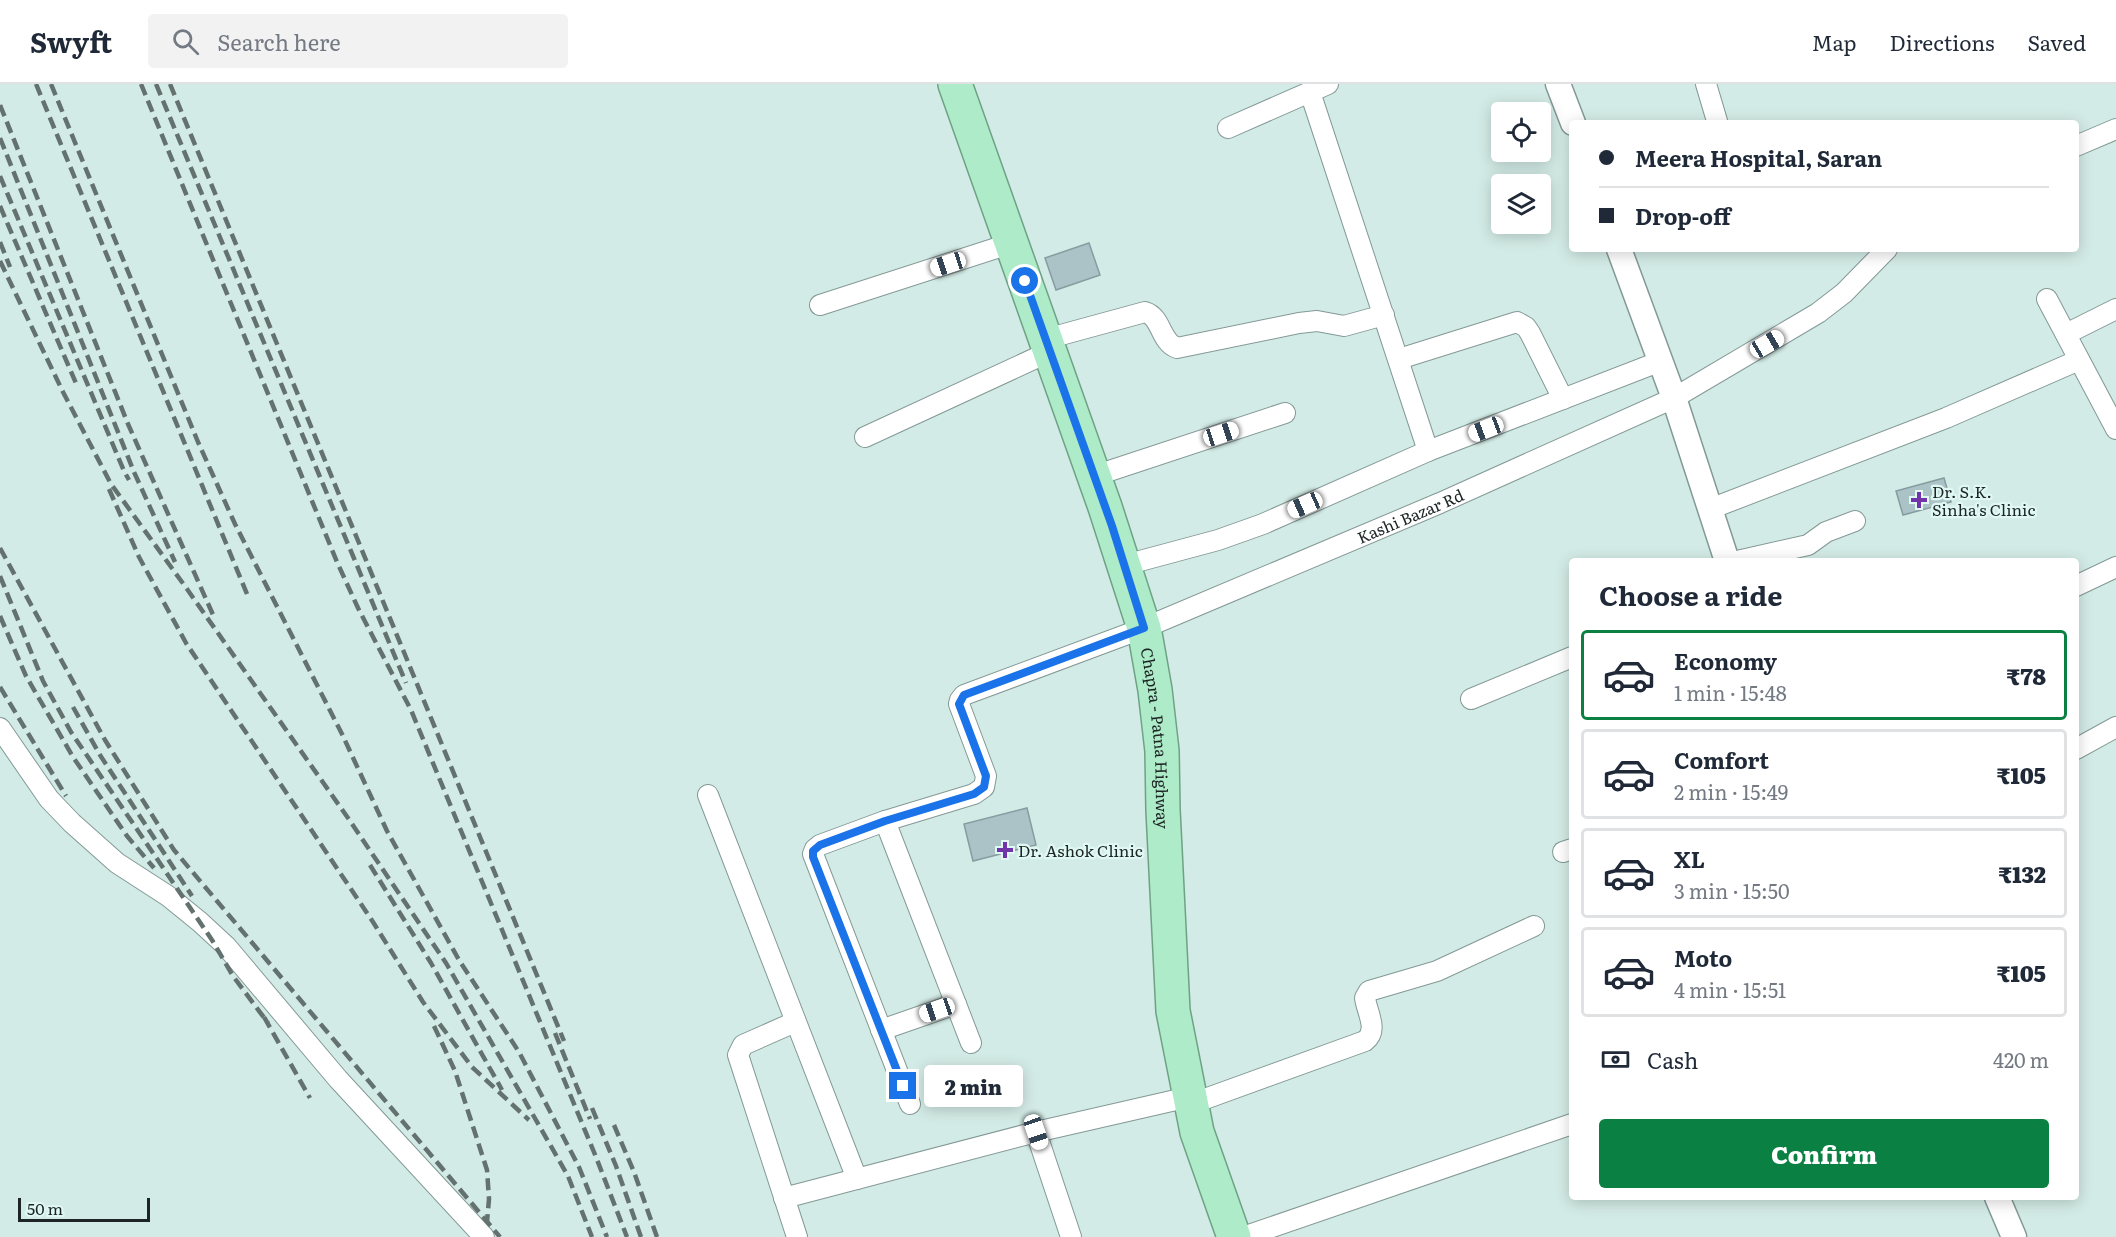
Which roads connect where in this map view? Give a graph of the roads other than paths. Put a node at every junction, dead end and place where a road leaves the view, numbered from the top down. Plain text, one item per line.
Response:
1 (955, 84) edge
2 (1558, 84) edge
3 (1706, 84) edge
4 (1319, 88) edge
5 (1572, 120) edge
6 (1717, 120) edge
7 (1228, 128) dead end
8 (2116, 129) edge
9 (2079, 145) edge
10 (1012, 243) junction
11 (1620, 252) edge
12 (1884, 252) edge
13 (2047, 299) dead end
14 (820, 305) dead end
15 (2116, 309) edge
16 (1384, 315) junction
17 (2066, 334) junction
18 (1048, 345) junction
19 (1399, 359) junction
20 (2079, 360) junction
21 (1661, 361) junction
22 (1674, 398) junction
23 (1563, 399) junction
24 (1285, 413) dead end
25 (2116, 429) edge
26 (865, 437) dead end
27 (1428, 451) junction
28 (1094, 476) junction
29 (1710, 509) junction
30 (1855, 521) dead end
31 (1726, 558) edge
32 (1750, 558) edge
33 (1125, 565) junction
34 (2116, 567) edge
35 (2079, 585) edge
36 (1144, 628) junction
37 (1569, 658) edge
38 (1471, 699) dead end
39 (2116, 727) edge
40 (0, 728) edge
41 (2079, 747) edge
42 (708, 795) dead end
43 (885, 821) junction
44 (1534, 926) dead end
45 (956, 1004) junction
46 (795, 1022) junction
47 (881, 1030) junction
48 (971, 1043) dead end
49 (1190, 1100) junction
50 (910, 1104) dead end
51 (1569, 1125) edge
52 (1036, 1132) junction
53 (857, 1179) junction
54 (784, 1198) junction
55 (1998, 1200) edge
56 (484, 1237) edge
57 (797, 1237) edge
58 (1071, 1237) edge
59 (1234, 1237) edge
60 (1243, 1237) edge
61 (2014, 1237) edge

1 - 10 highway, Chapra - Patna Highway
2 - 5 street
3 - 6 street
4 - 7 street
4 - 16 street
8 - 9 street
10 - 14 street
10 - 18 highway, Chapra - Patna Highway
11 - 21 street
12 - 22 street, Kashi Bazar Rd
13 - 17 street
15 - 17 street
16 - 18 street
16 - 19 street
17 - 20 street
18 - 26 street
18 - 28 highway, Chapra - Patna Highway
19 - 23 street
19 - 27 street
20 - 25 street
20 - 29 street
21 - 22 street
21 - 23 street
22 - 29 street
22 - 36 street, Kashi Bazar Rd
23 - 27 street
24 - 28 street
27 - 33 street
28 - 33 highway, Chapra - Patna Highway
29 - 31 street
30 - 32 street
33 - 36 highway, Chapra - Patna Highway
34 - 35 street
36 - 43 street, Kashi Bazar Rd
36 - 49 highway, Chapra - Patna Highway
37 - 38 street
39 - 41 street
40 - 56 street
42 - 46 street
43 - 45 street
43 - 47 street
44 - 49 street
45 - 47 street
45 - 48 street
46 - 53 street
46 - 54 street
47 - 50 street
49 - 52 street
49 - 59 highway, Chapra - Patna Highway
51 - 60 street
52 - 53 street
52 - 58 street
53 - 54 street
54 - 57 street
55 - 61 street

